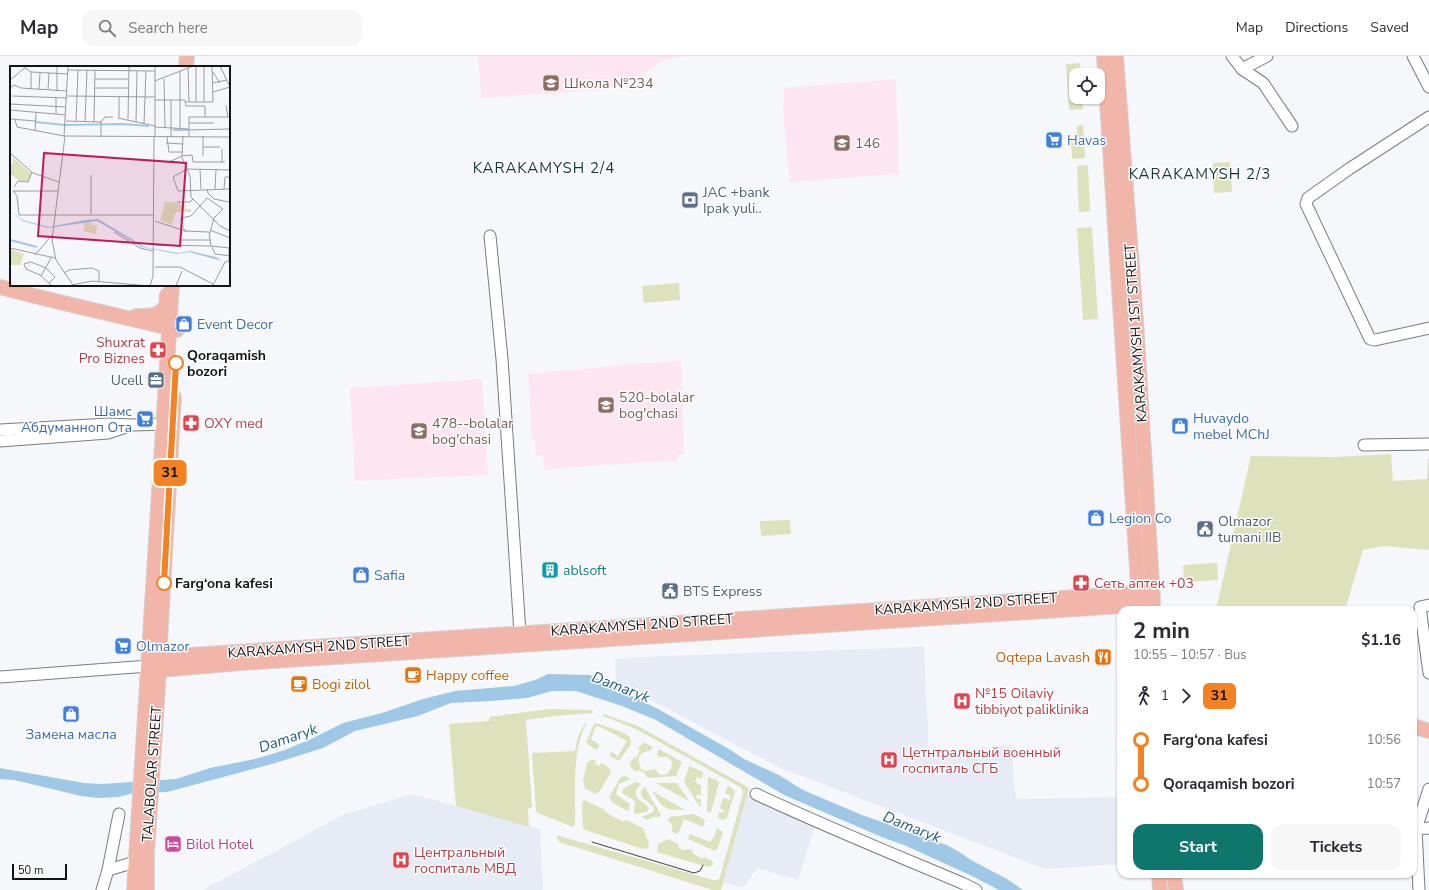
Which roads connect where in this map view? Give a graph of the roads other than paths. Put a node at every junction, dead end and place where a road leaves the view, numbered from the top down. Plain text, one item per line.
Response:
1 (187, 56) edge
2 (195, 56) edge
3 (1104, 56) edge
4 (1116, 56) edge
5 (1232, 56) edge
6 (1267, 56) edge
7 (1413, 56) edge
8 (186, 66) edge
9 (194, 66) edge
10 (1242, 69) junction
11 (1429, 87) edge
12 (1429, 117) edge
13 (1292, 126) dead end
14 (490, 236) dead end
15 (168, 286) edge
16 (172, 286) edge
17 (180, 286) edge
18 (0, 287) edge
19 (116, 315) junction
20 (1136, 320) junction
21 (1121, 321) junction
22 (1429, 328) edge
23 (173, 329) junction
24 (168, 424) junction
25 (131, 425) junction
26 (0, 430) edge
27 (0, 441) edge
28 (1429, 444) edge
29 (1364, 445) dead end
30 (1146, 602) edge
31 (1429, 605) edge
32 (520, 633) junction
33 (558, 637) junction
34 (156, 664) junction
35 (1429, 673) edge
36 (0, 677) edge
37 (1417, 727) edge
38 (1429, 731) edge
39 (1429, 789) edge
40 (756, 794) dead end
41 (120, 814) dead end
42 (144, 816) junction
43 (1417, 826) edge
44 (1429, 828) edge
45 (1417, 829) edge
46 (1417, 849) edge
47 (135, 862) junction
48 (108, 870) junction
49 (1159, 878) edge
50 (1174, 878) edge
51 (102, 890) edge
52 (134, 890) edge
53 (147, 890) edge
54 (976, 890) edge
55 (1160, 890) edge
56 (1176, 890) edge
57 (1419, 890) edge
58 (1423, 890) edge
59 (1429, 890) edge

1 - 8 main road
2 - 9 main road
3 - 21 main road, KARAKAMYSH 1ST STREET
4 - 20 main road, KARAKAMYSH 1ST STREET
5 - 10 street
6 - 10 street
7 - 11 street
10 - 13 street
12 - 22 street
14 - 32 street
15 - 19 main road
16 - 23 main road
17 - 23 main road
18 - 19 main road
19 - 23 main road
20 - 21 main road
20 - 30 main road, KARAKAMYSH 1ST STREET
21 - 30 main road, KARAKAMYSH 1ST STREET
23 - 24 main road, TALABOLAR STREET
24 - 25 street
24 - 34 main road, TALABOLAR STREET
25 - 26 street
25 - 27 street
28 - 29 street
30 - 33 main road, KARAKAMYSH 2ND STREET
31 - 35 street
32 - 33 main road, KARAKAMYSH 2ND STREET
32 - 34 main road, KARAKAMYSH 2ND STREET
33 - 34 main road, KARAKAMYSH 2ND STREET
34 - 36 street
34 - 42 main road, TALABOLAR STREET
37 - 38 main road
39 - 43 street
40 - 54 street
41 - 48 street
42 - 47 main road, TALABOLAR STREET
42 - 53 main road, TALABOLAR STREET
44 - 45 street
46 - 57 street
47 - 48 street
47 - 52 main road, TALABOLAR STREET
48 - 51 street
49 - 55 main road
50 - 56 main road
58 - 59 street

